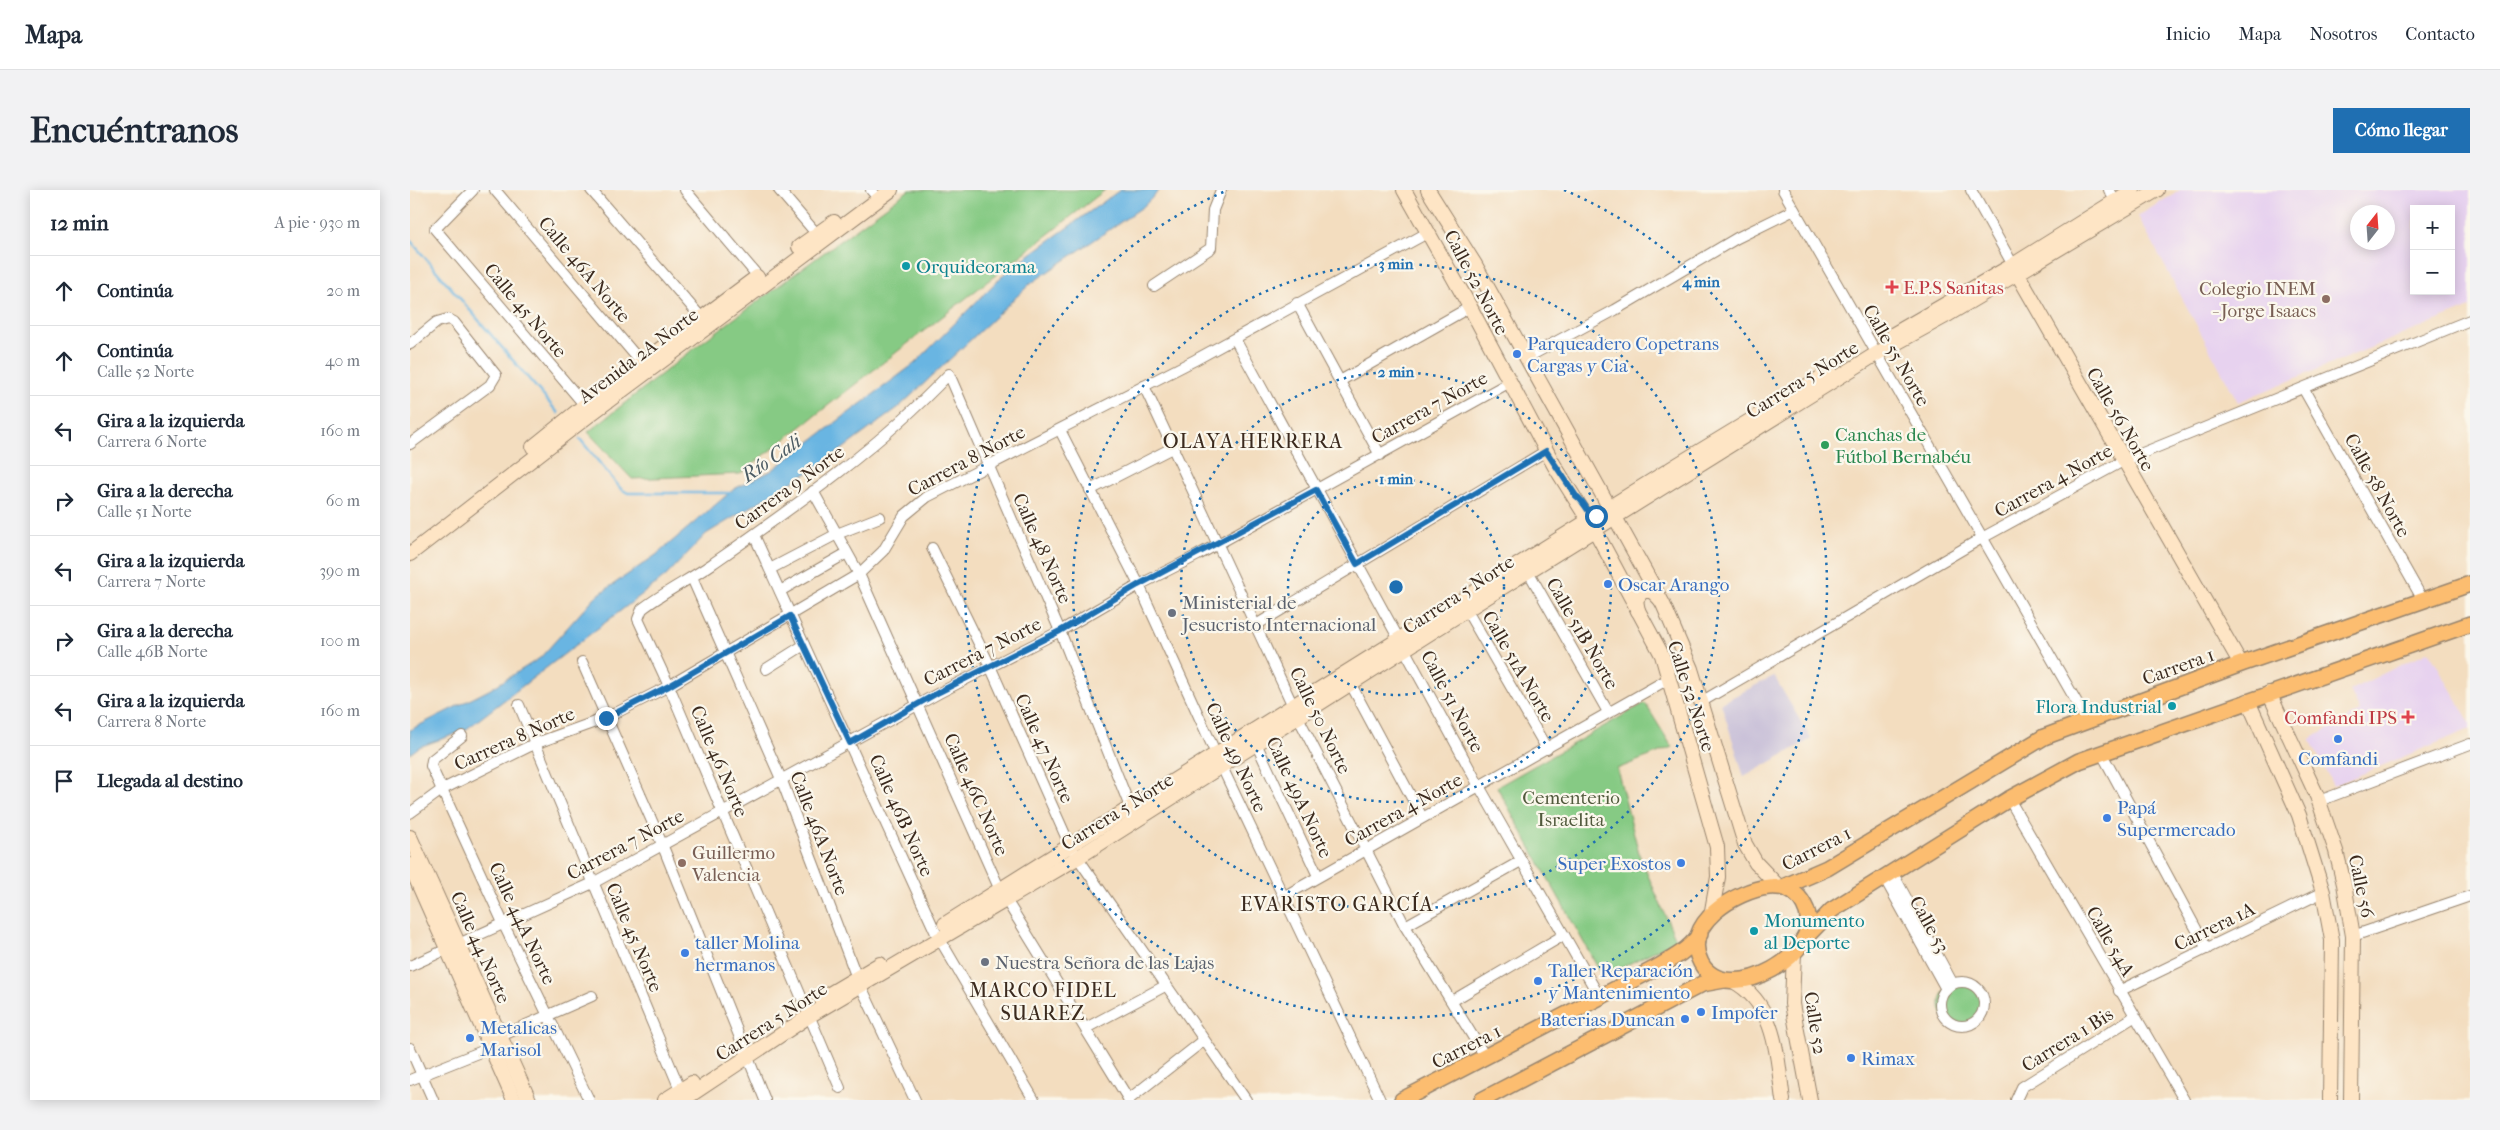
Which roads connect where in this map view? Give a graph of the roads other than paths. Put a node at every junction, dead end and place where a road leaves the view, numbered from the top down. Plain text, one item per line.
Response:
1 (473, 190) edge
2 (495, 190) edge
3 (591, 190) edge
4 (685, 190) edge
5 (779, 190) edge
6 (891, 190) edge
7 (1221, 190) edge
8 (1404, 190) edge
9 (1428, 190) edge
10 (1783, 190) edge
11 (1971, 190) edge
12 (2133, 190) edge
13 (2157, 190) edge
14 (875, 193) edge
15 (2116, 200) edge
16 (1794, 210) junction
17 (1429, 232) junction
18 (821, 238) junction
19 (2015, 269) junction
20 (761, 280) junction
21 (1154, 286) dead end
22 (1297, 303) junction
23 (1470, 307) junction
24 (2470, 320) edge
25 (705, 321) junction
26 (1235, 339) junction
27 (410, 344) edge
28 (1874, 350) junction
29 (1526, 358) junction
30 (645, 367) junction
31 (949, 374) joint
32 (1340, 380) junction
33 (1510, 382) junction
34 (1144, 386) junction
35 (2304, 388) junction
36 (588, 409) junction
37 (1060, 430) junction
38 (410, 444) edge
39 (1174, 447) junction
40 (1546, 451) junction
41 (1576, 451) junction
42 (1380, 455) junction
43 (2123, 461) junction
44 (1554, 465) junction
45 (987, 466) junction
46 (1090, 490) junction
47 (1316, 490) junction
48 (813, 491) junction
49 (880, 518) dead end
50 (1601, 519) junction
51 (837, 534) junction
52 (754, 535) junction
53 (1982, 538) junction
54 (1219, 544) junction
55 (410, 546) edge
56 (932, 548) dead end
57 (410, 554) edge
58 (847, 554) junction
59 (1357, 564) junction
60 (770, 570) junction
61 (1528, 571) junction
62 (859, 574) junction
63 (692, 578) junction
64 (2470, 584) edge
65 (1138, 585) junction
66 (780, 591) junction
67 (2423, 600) junction
68 (1663, 604) junction
69 (1464, 605) junction
70 (1638, 611) junction
71 (639, 613) joint
72 (790, 616) junction
73 (2470, 624) edge
74 (1256, 626) junction
75 (1060, 631) junction
76 (1403, 644) junction
77 (804, 645) junction
78 (724, 652) junction
79 (582, 662) dead end
80 (2241, 664) junction
81 (990, 666) junction
82 (766, 669) dead end
83 (1670, 678) junction
84 (1348, 679) junction
85 (669, 686) junction
86 (2268, 693) junction
87 (2248, 700) junction
88 (1701, 702) junction
89 (917, 704) junction
90 (519, 705) dead end
91 (1608, 712) junction
92 (1296, 713) junction
93 (606, 718) junction
94 (2087, 720) junction
95 (2286, 733) junction
96 (462, 736) dead end
97 (1254, 739) junction
98 (2267, 740) junction
99 (850, 743) junction
100 (534, 744) junction
101 (2470, 744) edge
102 (1547, 749) junction
103 (2101, 752) junction
104 (1220, 761) junction
105 (782, 781) junction
106 (1479, 786) junction
107 (443, 789) junction
108 (2009, 799) junction
109 (2319, 801) junction
110 (722, 811) junction
111 (410, 813) edge
112 (1134, 815) junction
113 (1422, 817) junction
114 (410, 837) edge
115 (662, 844) junction
116 (1365, 849) junction
117 (1074, 853) junction
118 (1522, 861) junction
119 (410, 864) edge
120 (1888, 874) junction
121 (1318, 876) junction
122 (593, 883) junction
123 (1780, 887) junction
124 (2324, 892) junction
125 (1003, 895) junction
126 (1283, 896) junction
127 (2470, 896) edge
128 (1711, 916) junction
129 (504, 925) junction
130 (1405, 926) junction
131 (937, 934) junction
132 (1700, 934) junction
133 (1564, 935) junction
134 (2354, 936) junction
135 (1799, 946) junction
136 (454, 947) junction
137 (2207, 950) junction
138 (410, 966) edge
139 (1728, 980) junction
140 (860, 982) junction
141 (1165, 986) junction
142 (1949, 986) junction
143 (2119, 991) junction
144 (592, 996) dead end
145 (1600, 998) junction
146 (1452, 1001) junction
147 (808, 1012) junction
148 (547, 1015) junction
149 (2134, 1017) junction
150 (1086, 1028) junction
151 (501, 1036) junction
152 (1203, 1041) junction
153 (410, 1048) edge
154 (490, 1048) junction
155 (746, 1054) junction
156 (1486, 1058) junction
157 (2330, 1064) junction
158 (2352, 1067) junction
159 (422, 1075) junction
160 (410, 1080) edge
161 (840, 1088) dead end
162 (2017, 1096) edge
163 (683, 1097) edge
164 (433, 1100) edge
165 (514, 1100) edge
166 (530, 1100) edge
167 (589, 1100) edge
168 (665, 1100) edge
169 (765, 1100) edge
170 (915, 1100) edge
171 (1034, 1100) edge
172 (1129, 1100) edge
173 (1246, 1100) edge
174 (1380, 1100) edge
175 (1402, 1100) edge
176 (1482, 1100) edge
177 (1783, 1100) edge
178 (1810, 1100) edge
179 (2184, 1100) edge
180 (2330, 1100) edge
181 (2351, 1100) edge

1 - 36 street, Calle 45 Norte
2 - 30 street, Calle 46A Norte
3 - 25 street
4 - 20 street
5 - 18 street
6 - 14 main road, Avenida 2A Norte
7 - 21 street
8 - 17 main road, Calle 52 Norte
9 - 29 main road, Calle 52 Norte
10 - 16 street, Calle 55 Norte
11 - 19 street, Calle 56 Norte
12 - 15 main road, Carrera 5 Norte
13 - 15 main road, Carrera 5 Norte
14 - 18 main road, Avenida 2A Norte
15 - 19 main road, Carrera 5 Norte
16 - 28 street, Calle 55 Norte
16 - 29 street
17 - 22 street, Carrera 8 Norte
17 - 23 main road, Calle 52 Norte
18 - 20 main road, Avenida 2A Norte
19 - 28 main road, Carrera 5 Norte
19 - 43 main road, Calle 56 Norte
20 - 25 main road, Avenida 2A Norte
22 - 26 street, Carrera 8 Norte
22 - 32 street
23 - 32 street
23 - 33 main road, Calle 52 Norte
24 - 35 street, Carrera 4 Norte
25 - 30 main road, Avenida 2A Norte
26 - 34 street, Carrera 8 Norte
26 - 47 street, Calle 51 Norte
27 - 38 street
28 - 50 main road, Carrera 5 Norte
28 - 53 street, Calle 55 Norte
29 - 41 main road, Calle 52 Norte
30 - 36 main road, Avenida 2A Norte
31 - 45 street, Calle 48 Norte
31 - 48 street, Carrera 9 Norte
32 - 42 street
33 - 40 main road, Calle 52 Norte
33 - 42 street, Carrera 7 Norte
34 - 37 street, Carrera 8 Norte
34 - 39 street, Calle 50 Norte
35 - 43 street, Carrera 4 Norte
35 - 67 street, Calle 58 Norte
36 - 55 main road, Avenida 2A Norte
36 - 57 main road, Avenida 2A Norte
37 - 45 street, Carrera 8 Norte
37 - 46 street, Calle 49 Norte
39 - 46 street
39 - 54 street, Calle 50 Norte
40 - 44 main road, Calle 52 Norte
40 - 59 street
41 - 44 main road
41 - 50 main road, Calle 52 Norte
42 - 47 street, Carrera 7 Norte
43 - 53 street, Carrera 4 Norte
43 - 80 main road, Calle 56 Norte
44 - 50 main road, Calle 52 Norte
45 - 62 street, Carrera 8 Norte
45 - 75 street, Calle 48 Norte
46 - 65 street, Calle 49 Norte
47 - 54 street, Carrera 7 Norte
47 - 59 street, Calle 51 Norte
48 - 51 street, Calle 46C Norte
48 - 52 street, Carrera 9 Norte
49 - 51 street
50 - 61 main road, Carrera 5 Norte
50 - 68 main road, Calle 52 Norte
50 - 69 main road, Carrera 5 Norte
50 - 70 main road, Calle 52 Norte
51 - 58 street, Calle 46C Norte
51 - 60 street
52 - 60 street, Calle 46B Norte
52 - 63 street, Carrera 9 Norte
53 - 88 street, Carrera 4 Norte
53 - 94 street, Calle 55 Norte
54 - 65 street, Carrera 7 Norte
54 - 74 street, Calle 50 Norte
56 - 81 street, Calle 47 Norte
58 - 62 street, Calle 46C Norte
58 - 66 street
59 - 74 street
59 - 76 street, Calle 51 Norte
60 - 66 street, Calle 46B Norte
61 - 69 main road, Carrera 5 Norte
61 - 91 street, Calle 51B Norte
62 - 72 street, Carrera 8 Norte
62 - 89 street, Calle 46C Norte
63 - 71 street, Carrera 9 Norte
63 - 78 street, Calle 46A Norte
64 - 67 main road, Carrera 1
65 - 75 street, Carrera 7 Norte
65 - 104 street, Calle 49 Norte
66 - 72 street, Calle 46B Norte
67 - 80 main road, Carrera 1
68 - 70 main road
68 - 88 main road, Calle 52 Norte
69 - 76 main road, Carrera 5 Norte
69 - 102 street, Calle 51A Norte
70 - 83 main road, Calle 52 Norte
71 - 85 street, Calle 46 Norte
72 - 77 street, Calle 46B Norte
72 - 78 street, Carrera 8 Norte
73 - 86 main road
74 - 92 street, Calle 50 Norte
75 - 81 street, Carrera 7 Norte
75 - 112 street, Calle 48 Norte
76 - 84 main road, Carrera 5 Norte
76 - 106 street, Calle 51 Norte
77 - 82 street
77 - 99 street, Calle 46B Norte
78 - 85 street, Carrera 8 Norte
78 - 105 street, Calle 46A Norte
79 - 93 street
80 - 94 main road, Carrera 1
81 - 89 street, Carrera 7 Norte
81 - 117 street, Calle 47 Norte
83 - 91 street, Carrera 4 Norte
83 - 128 main road, Calle 52 Norte
84 - 92 main road, Carrera 5 Norte
84 - 113 street
85 - 93 street, Carrera 8 Norte
85 - 110 street, Calle 46 Norte
86 - 87 main road
86 - 95 main road, Calle 56
87 - 98 main road, Calle 56
87 - 103 main road
88 - 123 main road, Calle 52 Norte
89 - 99 street, Carrera 7 Norte
89 - 125 street, Calle 46C Norte
90 - 100 street, Calle 45 Norte
91 - 102 street, Carrera 4 Norte
92 - 97 main road, Carrera 5 Norte
92 - 116 street, Calle 50 Norte
93 - 100 street, Carrera 8 Norte
93 - 115 street
94 - 123 main road, Carrera 1
95 - 98 main road
95 - 109 main road, Calle 56
96 - 107 street, Calle 44A Norte
97 - 104 main road, Carrera 5 Norte
97 - 121 street, Calle 49A Norte
98 - 124 main road, Calle 56
99 - 105 street, Carrera 7 Norte
99 - 131 street, Calle 46B Norte
100 - 107 street, Carrera 8 Norte
100 - 122 street, Calle 45 Norte
101 - 109 street
102 - 106 street, Carrera 4 Norte
103 - 108 main road
103 - 137 street
104 - 112 main road, Carrera 5 Norte
104 - 126 street, Calle 49 Norte
105 - 110 street, Carrera 7 Norte
105 - 140 street, Calle 46A Norte
106 - 113 street, Carrera 4 Norte
106 - 118 street, Calle 51 Norte
107 - 111 street, Carrera 8 Norte
107 - 129 street, Calle 44A Norte
108 - 120 main road
108 - 143 street, Calle 54A
109 - 134 main road, Calle 56
110 - 115 street, Carrera 7 Norte
110 - 147 street, Calle 46 Norte
112 - 117 main road, Carrera 5 Norte
113 - 116 street, Carrera 4 Norte
114 - 136 main road, Calle 44 Norte
115 - 122 street, Carrera 7 Norte
115 - 155 street
116 - 121 street, Carrera 4 Norte
116 - 130 street, Calle 50 Norte
117 - 125 main road, Carrera 5 Norte
117 - 141 street, Calle 47 Norte
118 - 130 street
118 - 133 street, Calle 51 Norte
119 - 136 main road, Calle 44 Norte
120 - 135 main road
120 - 142 street, Calle 53
121 - 126 street, Carrera 4 Norte
122 - 129 street, Carrera 7 Norte
122 - 163 street, Calle 45 Norte
123 - 128 main road
123 - 135 main road
124 - 137 street, Carrera 1A
124 - 157 main road, Calle 56
125 - 131 main road, Carrera 5 Norte
125 - 150 street, Calle 46C Norte
126 - 174 street, Calle 49 Norte
127 - 134 street
128 - 132 main road
129 - 136 street, Carrera 7 Norte
129 - 148 street, Calle 44A Norte
130 - 146 street, Calle 50 Norte
131 - 140 main road, Carrera 5 Norte
131 - 171 street, Calle 46B Norte
132 - 139 main road
132 - 145 main road, Carrera 1
133 - 145 street, Calle 51 Norte
133 - 146 street
134 - 158 main road, Calle 56
135 - 139 main road
135 - 178 main road, Calle 52
136 - 138 street, Carrera 7 Norte
136 - 151 main road, Calle 44 Norte
136 - 154 main road, Calle 44 Norte
137 - 143 street, Carrera 1A
139 - 176 main road
139 - 177 main road
140 - 147 main road, Carrera 5 Norte
140 - 170 street, Calle 46A Norte
141 - 150 street
141 - 152 street, Calle 47 Norte
142 - 142 street
143 - 149 street, Calle 54A
144 - 148 street
145 - 156 main road, Carrera 1
146 - 156 street, Calle 50 Norte
147 - 155 main road, Carrera 5 Norte
147 - 161 street, Calle 46 Norte
148 - 151 street
148 - 167 street, Calle 44A Norte
149 - 162 street, Carrera 1 Bis
149 - 179 street, Calle 54A
150 - 172 street, Calle 46C Norte
151 - 166 main road, Calle 44 Norte
152 - 172 street
152 - 173 street, Calle 47 Norte
153 - 159 street
154 - 159 street
154 - 165 main road, Calle 44 Norte
155 - 163 main road, Carrera 5 Norte
155 - 169 street
156 - 175 main road, Carrera 1
157 - 158 main road
157 - 180 main road, Calle 56
158 - 181 main road, Calle 56
159 - 160 street
159 - 164 street
163 - 168 main road, Carrera 5 Norte

